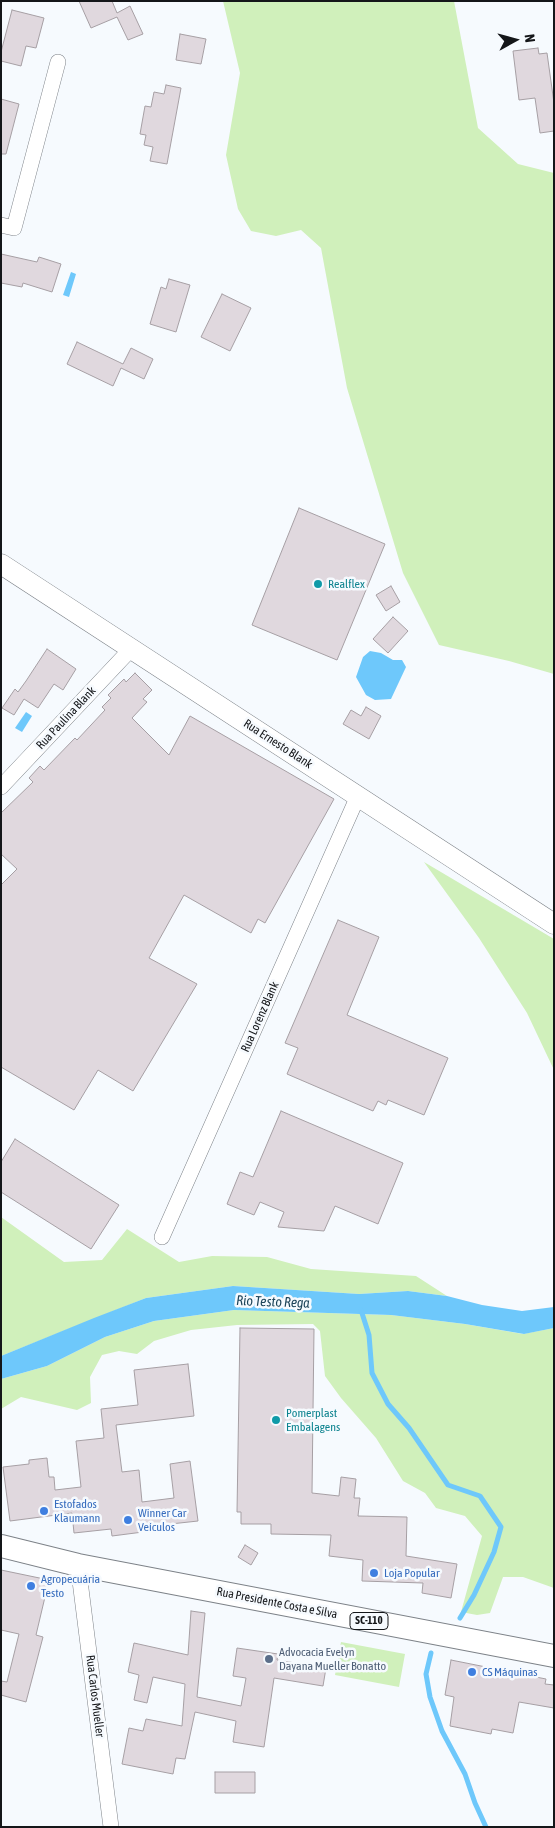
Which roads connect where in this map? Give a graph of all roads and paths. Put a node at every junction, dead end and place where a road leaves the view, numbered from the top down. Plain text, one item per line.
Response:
1 (58, 62) dead end
2 (1, 225) edge
3 (1, 564) edge
4 (131, 649) junction
5 (1, 787) edge
6 (358, 796) junction
7 (554, 924) edge
8 (162, 1237) dead end
9 (1, 1546) edge
10 (78, 1565) junction
11 (554, 1656) edge
12 (111, 1827) edge

1 - 2 street
3 - 4 street, Rua Ernesto Blank
4 - 5 street, Rua Paulina Blank
4 - 6 street, Rua Ernesto Blank
6 - 7 street, Rua Ernesto Blank
6 - 8 street, Rua Lorenz Blank
9 - 10 main road, Rua Presidente Costa e Silva / SC-110
10 - 11 main road, Rua Presidente Costa e Silva / SC-110
10 - 12 street, Rua Carlos Mueller

